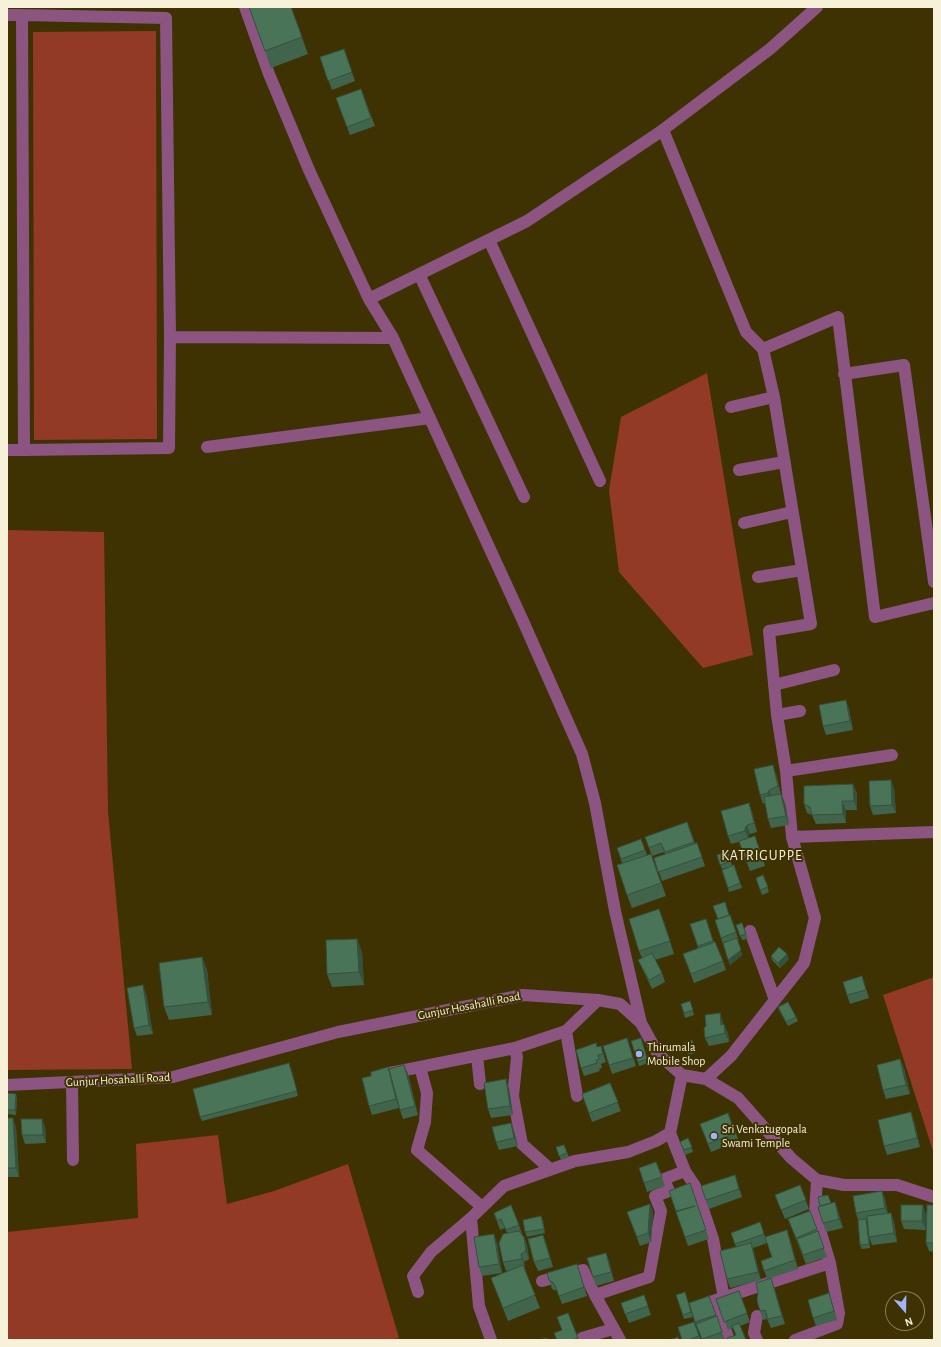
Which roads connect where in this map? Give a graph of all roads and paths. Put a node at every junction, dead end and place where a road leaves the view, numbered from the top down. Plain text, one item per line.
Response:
1 (245, 7) edge
2 (817, 7) edge
3 (7, 15) edge
4 (22, 15) junction
5 (663, 130) junction
6 (489, 240) junction
7 (419, 274) junction
8 (369, 299) junction
9 (170, 337) junction
10 (393, 338) junction
11 (763, 349) junction
12 (844, 374) junction
13 (774, 397) junction
14 (731, 407) dead end
15 (430, 418) junction
16 (207, 447) dead end
17 (7, 450) edge
18 (24, 450) junction
19 (784, 462) junction
20 (739, 470) dead end
21 (600, 481) dead end
22 (524, 497) dead end
23 (792, 512) junction
24 (744, 523) dead end
25 (802, 570) junction
26 (758, 577) dead end
27 (934, 582) edge
28 (934, 603) edge
29 (834, 670) dead end
30 (774, 685) junction
31 (800, 711) dead end
32 (777, 715) junction
33 (892, 755) dead end
34 (786, 771) junction
35 (934, 832) edge
36 (792, 837) junction
37 (750, 931) dead end
38 (598, 1000) junction
39 (775, 1000) junction
40 (641, 1023) junction
41 (566, 1031) junction
42 (515, 1048) junction
43 (477, 1056) junction
44 (420, 1067) junction
45 (682, 1075) junction
46 (378, 1076) edge
47 (706, 1079) junction
48 (72, 1082) junction
49 (480, 1084) dead end
50 (7, 1085) edge
51 (577, 1096) dead end
52 (670, 1133) junction
53 (73, 1160) dead end
54 (550, 1169) junction
55 (685, 1170) junction
56 (817, 1180) junction
57 (934, 1197) edge
58 (482, 1207) junction
59 (471, 1218) junction
60 (830, 1263) junction
61 (542, 1281) dead end
62 (418, 1292) dead end
63 (595, 1295) junction
64 (715, 1301) junction
65 (757, 1316) dead end
66 (613, 1329) junction
67 (491, 1340) edge
68 (583, 1340) edge
69 (620, 1340) edge
70 (729, 1340) edge
71 (757, 1340) edge
72 (795, 1340) edge

1 - 8 street
2 - 5 street
3 - 4 street
4 - 9 street
4 - 18 street
5 - 6 street
5 - 11 street
6 - 7 street
6 - 21 street
7 - 8 street
7 - 22 street
8 - 10 street
9 - 10 street
9 - 18 street
10 - 15 street
11 - 12 street
11 - 13 street
12 - 27 street
12 - 28 street
13 - 14 street
13 - 19 street
15 - 16 street
15 - 40 street
17 - 18 street
19 - 20 street
19 - 23 street
23 - 24 street
23 - 25 street
25 - 26 street
25 - 30 street
29 - 30 street
30 - 32 street
31 - 32 street
32 - 34 street
33 - 34 street
34 - 36 street
35 - 36 street
36 - 39 street
37 - 39 street
38 - 40 street, Gunjur Hosahalli Road
38 - 41 street
38 - 48 street, Gunjur Hosahalli Road
39 - 47 street
40 - 45 street, Gunjur Hosahalli Road
41 - 42 street
41 - 51 street
42 - 43 street
42 - 54 street
43 - 44 street
43 - 49 street
44 - 46 street
44 - 58 street
45 - 47 street
45 - 52 street
47 - 56 street
48 - 50 street, Gunjur Hosahalli Road
48 - 53 street
52 - 54 street
52 - 55 street
54 - 58 street
55 - 63 street
55 - 64 street
56 - 57 street
56 - 60 street
58 - 59 street
59 - 62 street
59 - 67 street
60 - 64 street
60 - 72 street
61 - 63 street
63 - 66 street
64 - 70 street
65 - 71 street
66 - 68 street
66 - 69 street

